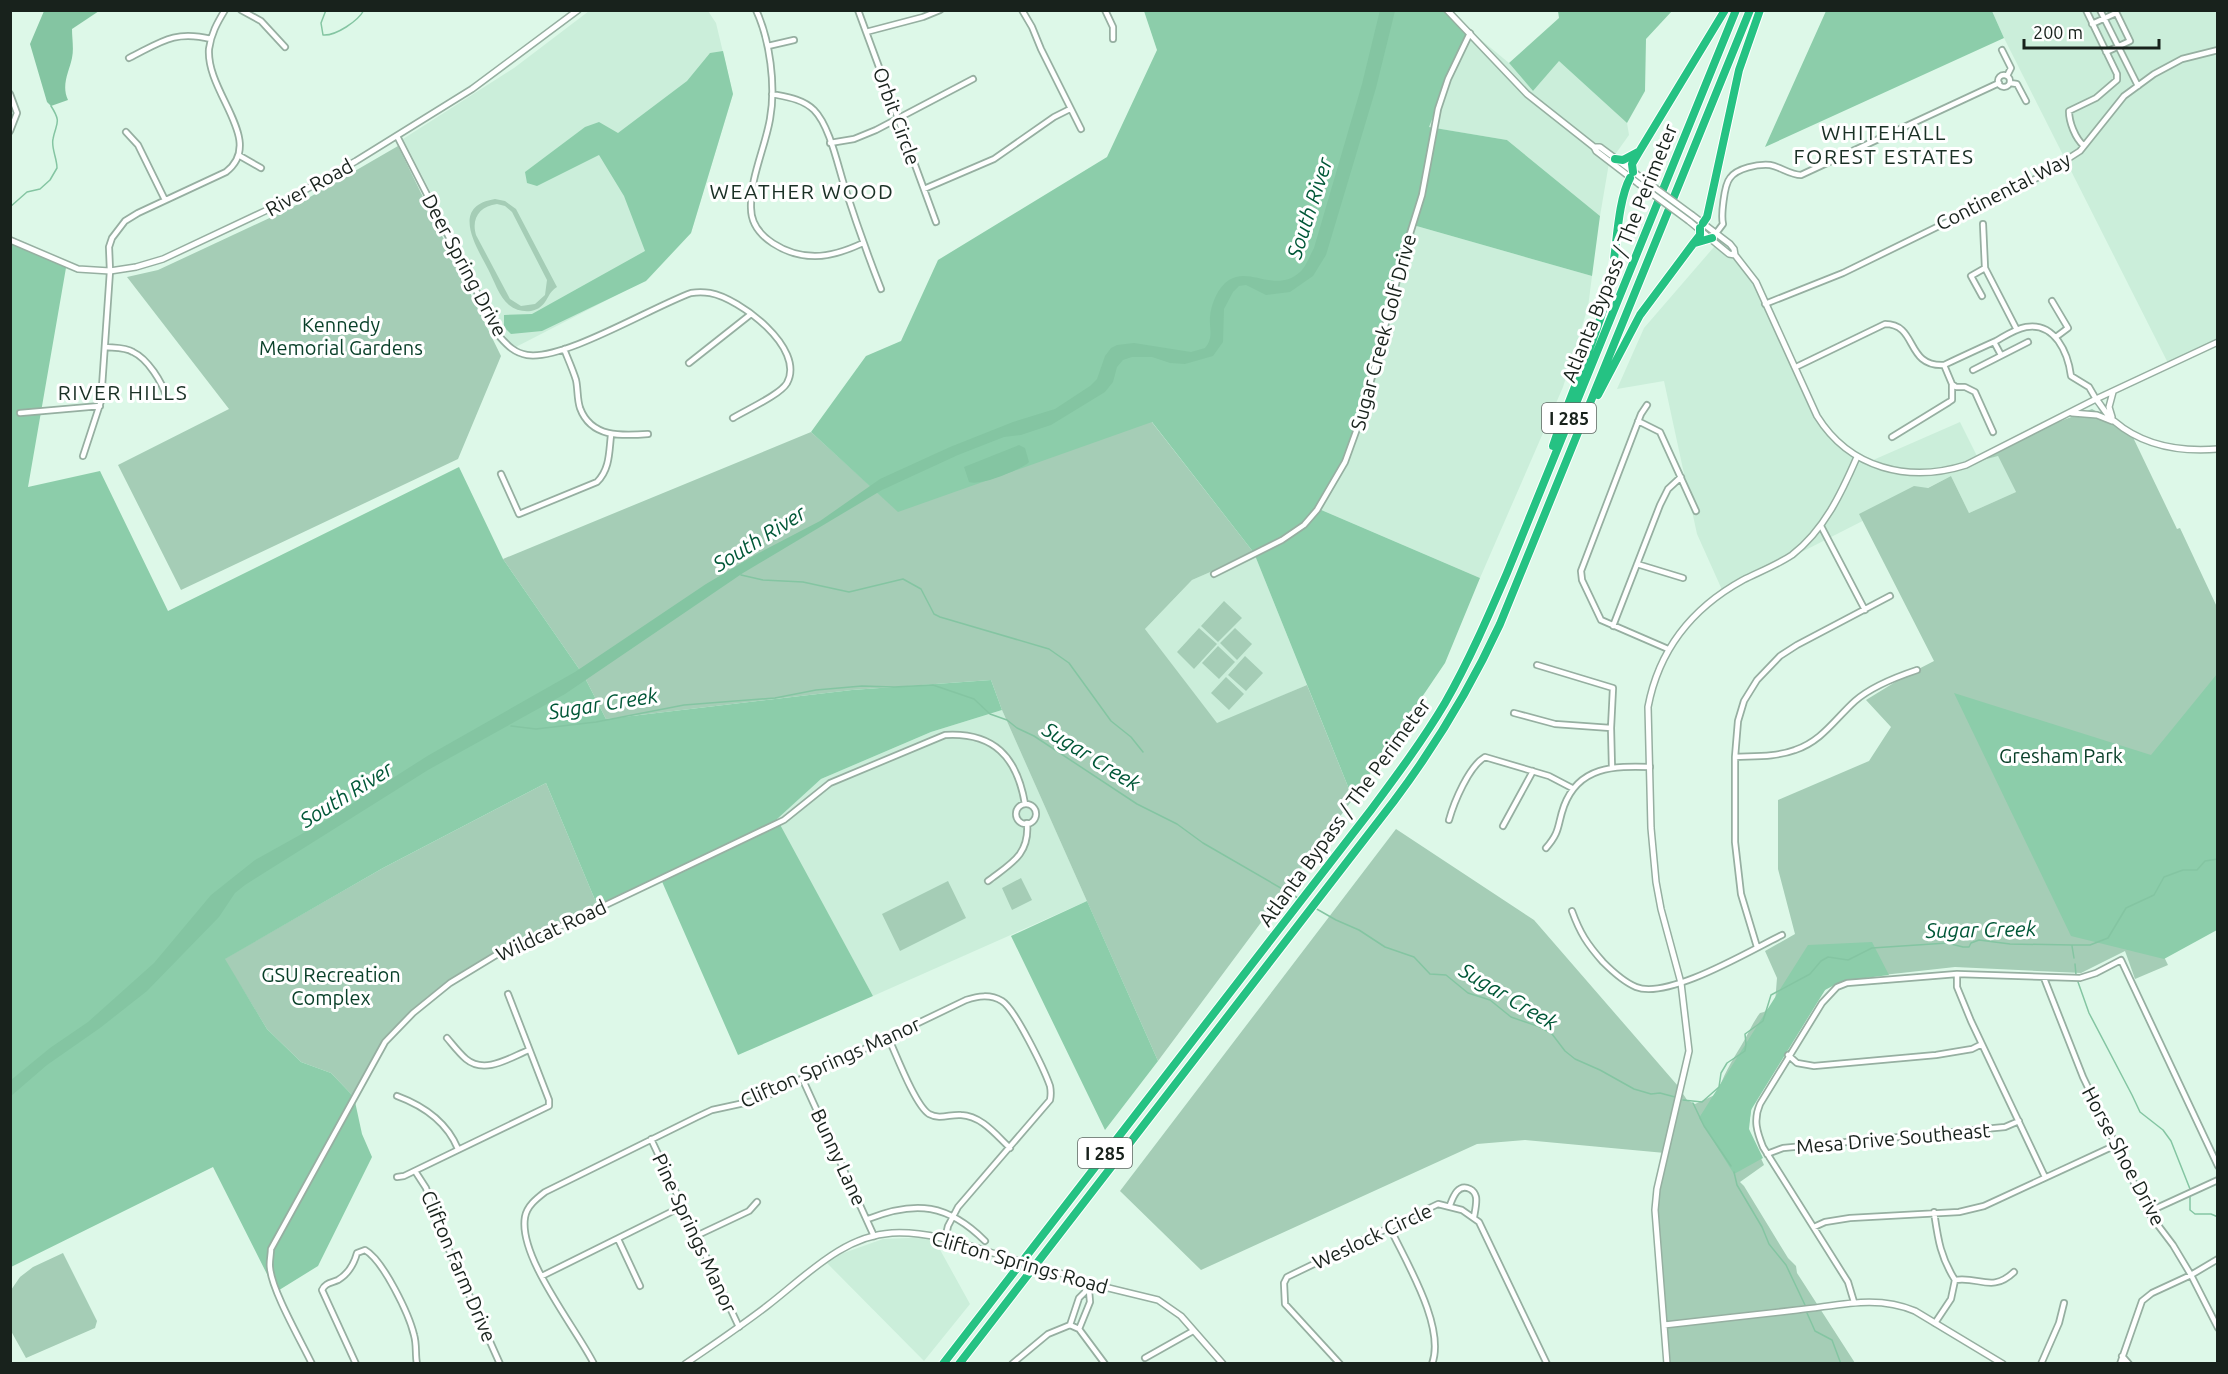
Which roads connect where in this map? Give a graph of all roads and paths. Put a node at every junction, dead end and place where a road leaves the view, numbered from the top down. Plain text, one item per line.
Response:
1 (225, 10) edge
2 (241, 10) edge
3 (578, 10) edge
4 (756, 10) edge
5 (858, 10) edge
6 (940, 10) edge
7 (1022, 10) edge
8 (1105, 10) edge
9 (1447, 10) edge
10 (1725, 10) edge
11 (1736, 10) edge
12 (1750, 10) edge
13 (1760, 10) edge
14 (2086, 10) edge
15 (2100, 10) edge
16 (2116, 12) edge
17 (2104, 19) junction
18 (2092, 24) junction
19 (866, 32) junction
20 (1470, 33) junction
21 (211, 39) junction
22 (1113, 39) dead end
23 (794, 40) dead end
24 (768, 46) junction
25 (285, 47) dead end
26 (2117, 47) junction
27 (2002, 50) dead end
28 (2217, 50) edge
29 (2106, 52) junction
30 (129, 58) dead end
31 (2007, 76) junction
32 (973, 79) dead end
33 (2010, 82) junction
34 (1999, 83) junction
35 (2138, 86) junction
36 (10, 94) edge
37 (772, 94) junction
38 (2026, 101) dead end
39 (1070, 109) junction
40 (897, 118) junction
41 (1081, 129) dead end
42 (10, 131) edge
43 (126, 132) dead end
44 (397, 136) junction
45 (830, 143) junction
46 (2084, 146) junction
47 (1594, 147) junction
48 (1639, 152) junction
49 (240, 156) junction
50 (1615, 159) junction
51 (261, 168) dead end
52 (1632, 175) junction
53 (924, 189) junction
54 (165, 200) junction
55 (936, 222) dead end
56 (1983, 224) dead end
57 (1702, 226) junction
58 (1715, 236) junction
59 (10, 240) edge
60 (863, 243) junction
61 (1693, 244) junction
62 (1985, 268) junction
63 (110, 271) junction
64 (881, 289) dead end
65 (1982, 296) dead end
66 (2052, 301) dead end
67 (1765, 304) junction
68 (751, 314) junction
69 (2017, 330) junction
70 (2056, 337) junction
71 (1994, 342) junction
72 (2028, 342) dead end
73 (2217, 342) edge
74 (105, 347) junction
75 (564, 349) junction
76 (2001, 355) junction
77 (689, 363) dead end
78 (1944, 365) junction
79 (1796, 367) junction
80 (1973, 370) dead end
81 (1952, 384) junction
82 (2114, 391) junction
83 (167, 398) dead end
84 (2096, 399) junction
85 (1647, 405) dead end
86 (100, 406) junction
87 (20, 413) dead end
88 (2068, 413) junction
89 (733, 418) dead end
90 (1638, 421) junction
91 (2114, 421) junction
92 (1579, 431) junction
93 (1993, 432) dead end
94 (648, 434) dead end
95 (611, 435) junction
96 (1892, 437) dead end
97 (2217, 449) edge
98 (83, 456) dead end
99 (1857, 457) junction
100 (501, 474) dead end
101 (1681, 477) junction
102 (1535, 501) junction
103 (1696, 511) dead end
104 (1821, 526) junction
105 (1637, 564) junction
106 (1214, 574) dead end
107 (1683, 578) dead end
108 (1890, 596) dead end
109 (1864, 610) junction
110 (1613, 626) junction
111 (1668, 650) junction
112 (1537, 665) dead end
113 (1917, 670) dead end
114 (1514, 713) dead end
115 (1611, 728) junction
116 (1735, 757) junction
117 (1650, 767) junction
118 (1612, 768) junction
119 (1533, 771) junction
120 (1572, 788) junction
121 (1025, 804) junction
122 (1449, 820) dead end
123 (1028, 823) junction
124 (1503, 826) dead end
125 (1546, 848) dead end
126 (988, 881) dead end
127 (1572, 911) dead end
128 (1782, 935) dead end
129 (1757, 947) junction
130 (1957, 974) junction
131 (2044, 978) junction
132 (1681, 983) junction
133 (508, 994) dead end
134 (888, 1037) junction
135 (447, 1038) dead end
136 (1982, 1044) junction
137 (529, 1050) junction
138 (1788, 1055) junction
139 (802, 1078) junction
140 (397, 1096) dead end
141 (2019, 1121) junction
142 (651, 1139) junction
143 (2116, 1145) junction
144 (1010, 1148) junction
145 (458, 1149) junction
146 (1767, 1154) junction
147 (2217, 1166) edge
148 (415, 1171) junction
149 (397, 1177) dead end
150 (2045, 1177) junction
151 (2217, 1180) edge
152 (756, 1202) dead end
153 (1450, 1205) junction
154 (683, 1206) junction
155 (1934, 1212) junction
156 (2148, 1212) junction
157 (953, 1215) junction
158 (1474, 1217) junction
159 (868, 1219) junction
160 (1814, 1227) junction
161 (1390, 1228) junction
162 (696, 1236) junction
163 (874, 1236) junction
164 (618, 1239) junction
165 (945, 1239) junction
166 (985, 1241) dead end
167 (2217, 1259) edge
168 (2014, 1272) dead end
169 (2191, 1275) junction
170 (542, 1276) junction
171 (1955, 1280) junction
172 (1090, 1283) junction
173 (640, 1286) dead end
174 (1854, 1302) junction
175 (2064, 1303) dead end
176 (1076, 1309) junction
177 (1086, 1313) junction
178 (1935, 1323) junction
179 (1070, 1325) junction
180 (1664, 1325) junction
181 (739, 1327) junction
182 (2217, 1328) edge
183 (1079, 1329) junction
184 (1193, 1331) junction
185 (1021, 1355) junction
186 (2122, 1356) junction
187 (1145, 1358) dead end
188 (2001, 1363) edge
189 (312, 1364) edge
190 (356, 1364) edge
191 (417, 1364) edge
192 (500, 1364) edge
193 (594, 1364) edge
194 (685, 1364) edge
195 (943, 1364) edge
196 (959, 1364) edge
197 (1012, 1364) edge
198 (1018, 1364) edge
199 (1105, 1364) edge
200 (1223, 1364) edge
201 (1340, 1364) edge
202 (1432, 1364) edge
203 (1547, 1364) edge
204 (1667, 1364) edge
205 (2041, 1364) edge
206 (2120, 1364) edge
207 (2128, 1364) edge

1 - 21 street
2 - 25 street
3 - 44 street, River Road
4 - 24 street
5 - 19 street, Orbit Circle
6 - 19 street
7 - 39 street
8 - 22 street
9 - 20 street
10 - 48 highway
11 - 102 highway, Atlanta Bypass / The Perimeter / I 285
12 - 92 highway, Atlanta Bypass / The Perimeter / I 285
13 - 57 highway
14 - 18 street
15 - 17 street
16 - 17 street
16 - 26 street
17 - 18 street
17 - 26 street
18 - 29 street
19 - 40 street, Orbit Circle
20 - 47 street
20 - 106 street, Sugar Creek Golf Drive
21 - 30 street
21 - 49 street
23 - 24 street
24 - 37 street
26 - 29 street
26 - 35 street
27 - 31 street
28 - 35 street, Continental Way
29 - 46 street
31 - 33 street
31 - 34 street
32 - 40 street
33 - 34 street
33 - 38 street
34 - 58 street
35 - 46 street, Continental Way
36 - 42 street
37 - 45 street
37 - 60 street
39 - 41 street
39 - 53 street
40 - 45 street
40 - 53 street, Orbit Circle
43 - 54 street
44 - 63 street, River Road
44 - 75 street, Deer Spring Drive
45 - 60 street
46 - 67 street, Continental Way
47 - 50 street
47 - 52 street
48 - 50 highway
48 - 52 highway
49 - 51 street
49 - 54 street
50 - 52 street
52 - 57 street, bridge
52 - 102 highway
53 - 55 street, Orbit Circle
54 - 63 street
56 - 62 street
57 - 58 street
57 - 61 highway
58 - 61 highway
58 - 67 street
59 - 63 street, River Road
60 - 64 street
61 - 92 highway
62 - 65 street
62 - 69 street
63 - 74 street
66 - 70 street
67 - 79 street
68 - 75 street, Deer Spring Drive
68 - 77 street
68 - 89 street, Deer Spring Drive
69 - 70 street
69 - 71 street
70 - 84 street
71 - 76 street
71 - 78 street
72 - 76 street
73 - 82 street
74 - 83 street
74 - 86 street
75 - 95 street
76 - 80 street
78 - 79 street
78 - 81 street
79 - 99 street
81 - 93 street
81 - 96 street
82 - 84 street
82 - 91 street
84 - 88 street
84 - 91 street
85 - 90 street
86 - 87 street
86 - 98 street
88 - 91 street
88 - 99 street
90 - 101 street
90 - 110 street
91 - 97 street
92 - 196 highway, Atlanta Bypass / The Perimeter / I 285
94 - 95 street
95 - 100 street
99 - 104 street
101 - 103 street
101 - 105 street
102 - 195 highway, Atlanta Bypass / The Perimeter / I 285
104 - 109 street
104 - 111 street
105 - 107 street
105 - 110 street
108 - 109 street
109 - 116 street
110 - 111 street
111 - 117 street
112 - 115 street
113 - 116 street
114 - 115 street
115 - 118 street
116 - 129 street
117 - 118 street
117 - 132 street
118 - 120 street
119 - 120 street
119 - 122 street
119 - 124 street
120 - 125 street
121 - 123 street
121 - 123 street
121 - 189 street, Wildcat Road
123 - 126 street
127 - 132 street
128 - 129 street
129 - 132 street
130 - 131 street
130 - 136 street
130 - 138 street
131 - 143 street, Horse Shoe Drive
131 - 147 street
132 - 180 street
133 - 137 street
134 - 139 street, Clifton Springs Manor
134 - 144 street
134 - 144 street, Clifton Springs Manor
135 - 137 street
136 - 138 street
136 - 141 street
137 - 145 street
138 - 146 street
139 - 142 street, Clifton Springs Manor
139 - 159 street, Bunny Lane
140 - 145 street
141 - 146 street, Mesa Drive Southeast
141 - 150 street
142 - 154 street, Pine Springs Manor
142 - 170 street, Clifton Springs Manor
143 - 150 street
143 - 156 street, Horse Shoe Drive
144 - 157 street, Clifton Springs Manor
145 - 148 street
146 - 160 street
148 - 149 street
148 - 192 street, Clifton Farm Drive
150 - 155 street
151 - 156 street
152 - 162 street
153 - 158 street, Weslock Circle
153 - 158 street
153 - 161 street, Weslock Circle
154 - 162 street, Pine Springs Manor
154 - 164 street
155 - 160 street
155 - 171 street
156 - 169 street, Horse Shoe Drive
157 - 159 street
157 - 165 street, Clifton Springs Manor
157 - 166 street
158 - 203 street
159 - 163 street, Bunny Lane
160 - 174 street
161 - 201 street, Weslock Circle
161 - 202 street
162 - 181 street, Pine Springs Manor
163 - 165 street, Clifton Springs Road
163 - 181 street, Clifton Springs Road
164 - 170 street
164 - 173 street
165 - 172 street, Clifton Springs Road, bridge
167 - 169 street
168 - 171 street
169 - 182 street, Horse Shoe Drive
169 - 186 street
170 - 193 street, Clifton Springs Manor
171 - 178 street
172 - 176 street
172 - 177 street
172 - 184 street, Clifton Springs Road
174 - 178 street
174 - 180 street
175 - 205 street
176 - 177 street
176 - 179 street
177 - 183 street
178 - 188 street
179 - 183 street
179 - 185 street
180 - 204 street
181 - 194 street, Clifton Springs Road
183 - 199 street
184 - 187 street
184 - 200 street, Clifton Springs Road
185 - 197 street
185 - 198 street
186 - 206 street
186 - 207 street
190 - 191 street

